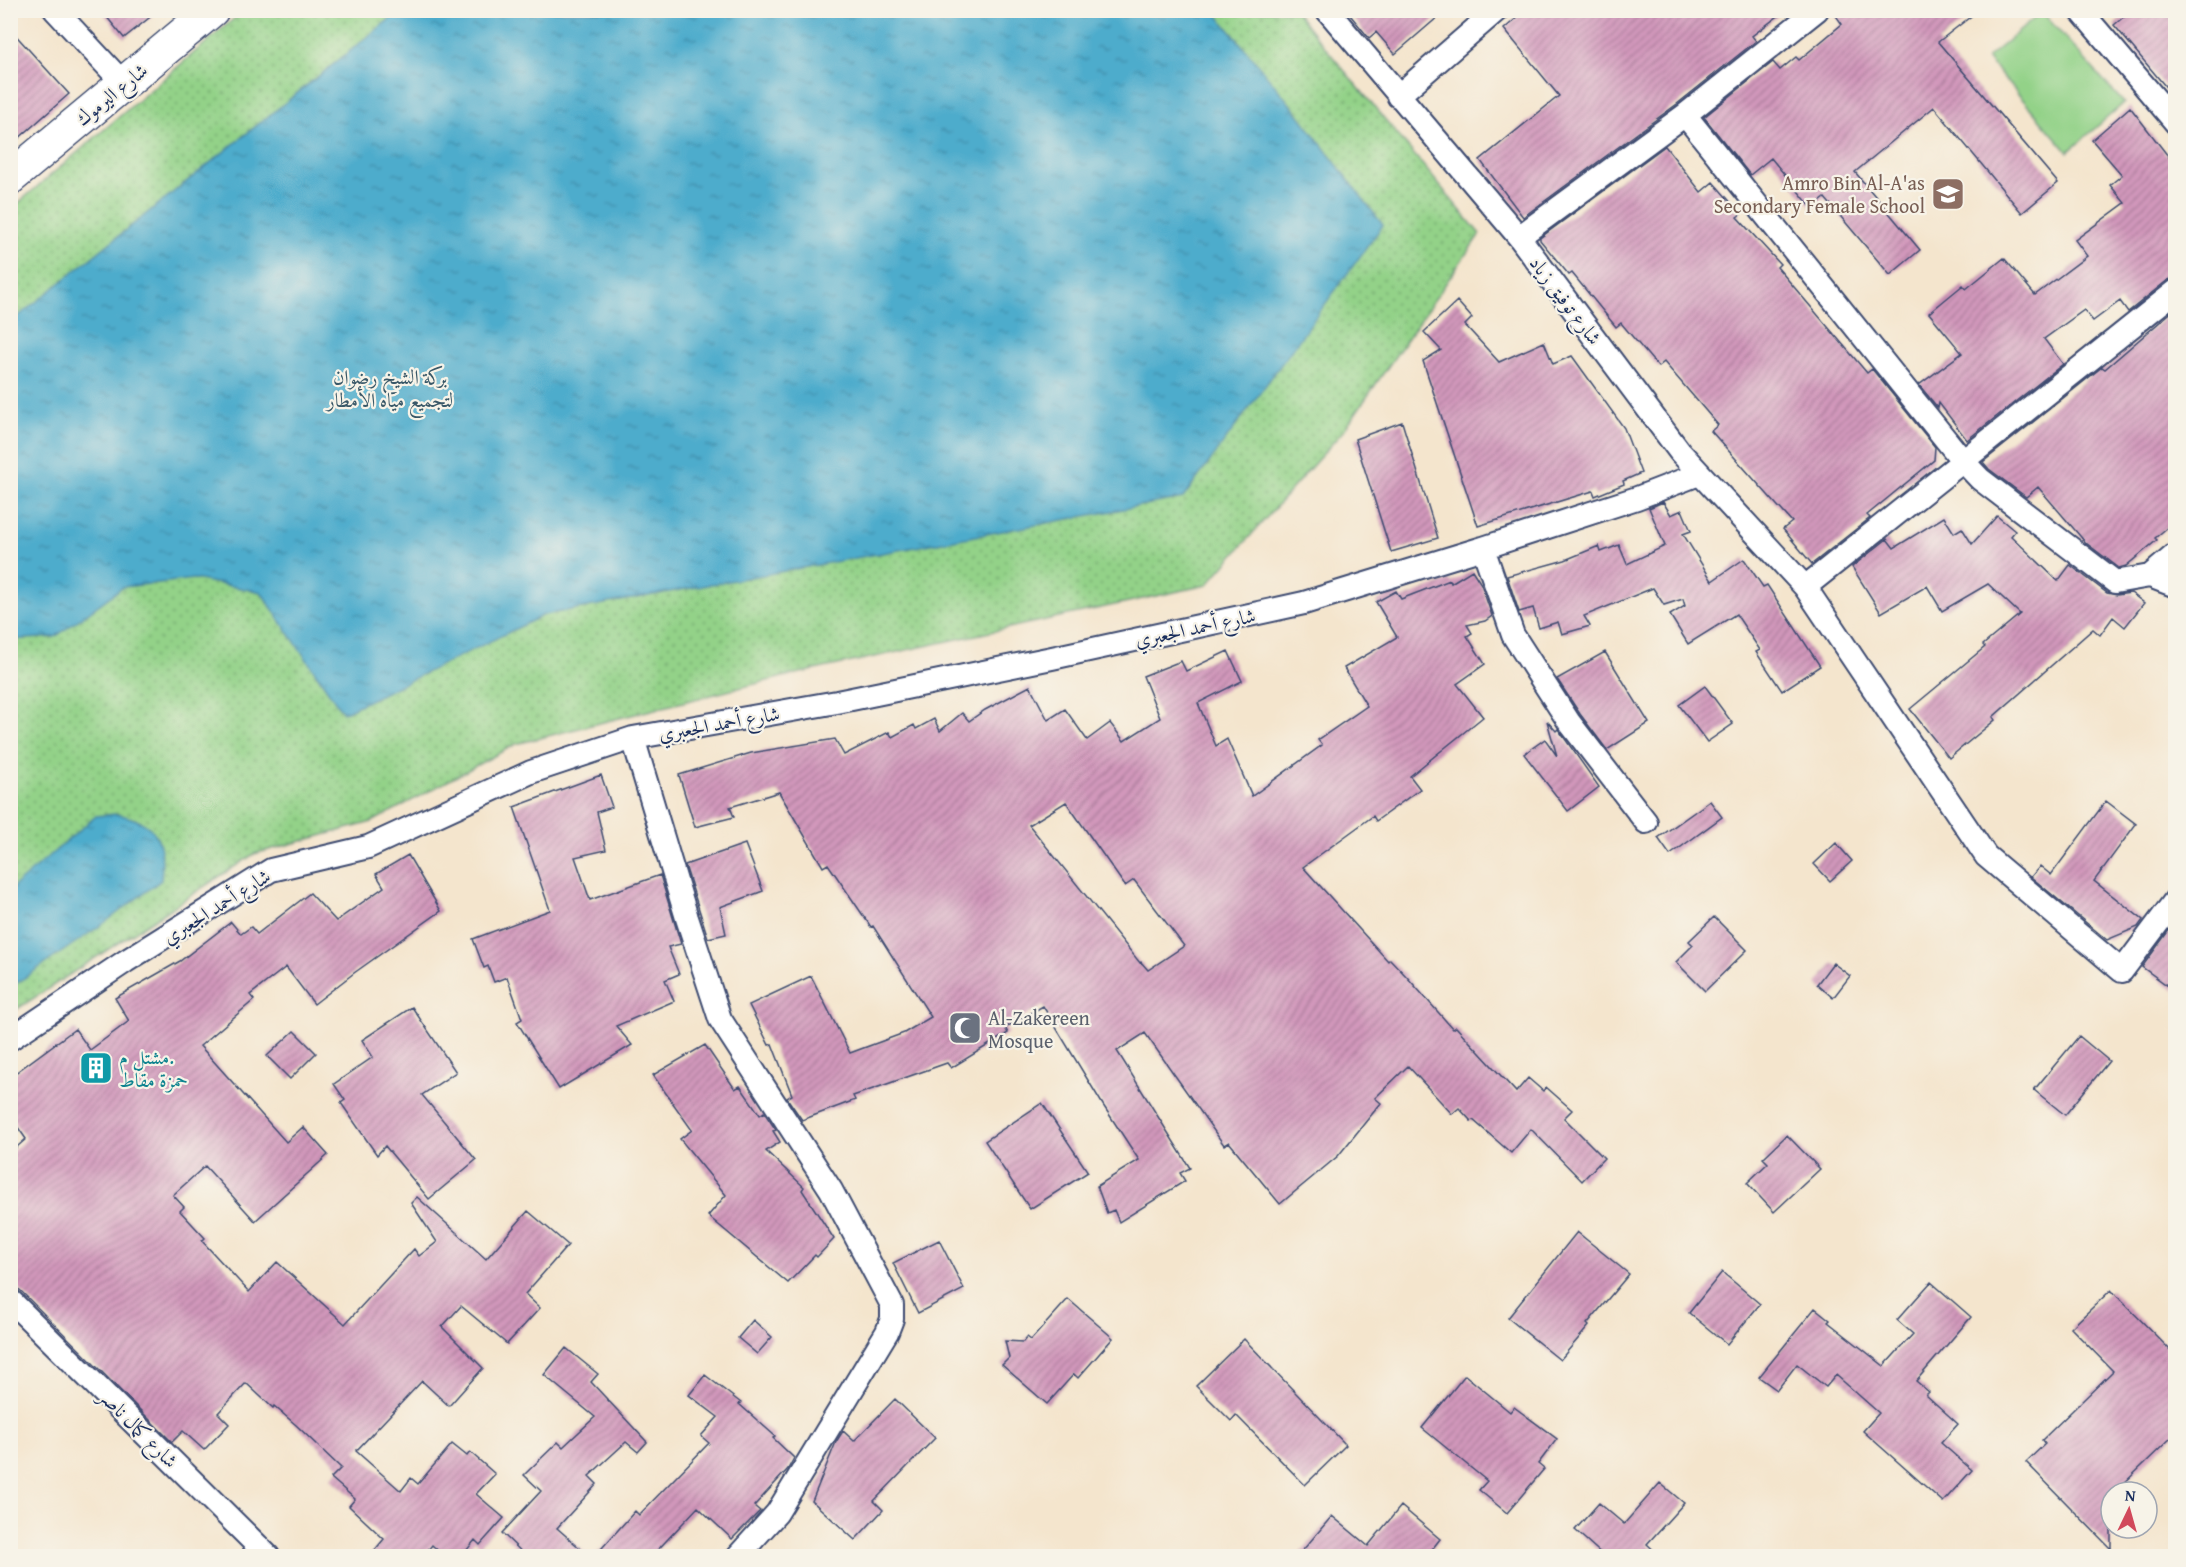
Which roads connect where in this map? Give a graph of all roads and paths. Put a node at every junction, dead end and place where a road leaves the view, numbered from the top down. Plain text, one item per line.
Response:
1 (55, 10) edge
2 (212, 10) edge
3 (1327, 10) edge
4 (1497, 10) edge
5 (1817, 10) edge
6 (2080, 10) edge
7 (124, 84) junction
8 (1398, 96) junction
9 (1685, 115) junction
10 (2175, 123) edge
11 (10, 178) edge
12 (1518, 237) junction
13 (2175, 291) edge
14 (1963, 461) junction
15 (1699, 474) junction
16 (1483, 548) junction
17 (2175, 555) edge
18 (2150, 576) junction
19 (2175, 586) edge
20 (1805, 587) junction
21 (633, 738) junction
22 (1646, 822) dead end
23 (2175, 899) edge
24 (10, 1039) edge
25 (10, 1300) edge
26 (268, 1557) edge
27 (738, 1557) edge

1 - 7 street
2 - 7 street, شارع اليرموك
3 - 8 street, شارع توفيق زياد
4 - 8 street
5 - 9 street
6 - 10 street
7 - 11 street, شارع اليرموك
8 - 12 street, شارع توفيق زياد
9 - 12 street
9 - 14 street
12 - 15 street, شارع توفيق زياد
13 - 14 street
14 - 18 street
14 - 20 street
15 - 16 street, شارع أحمد الجعبري
15 - 20 street, شارع توفيق زياد
16 - 21 street, شارع أحمد الجعبري
16 - 22 street
17 - 18 street
18 - 19 street
20 - 23 street, شارع توفيق زياد
21 - 24 street, شارع أحمد الجعبري
21 - 27 street
25 - 26 street, شارع كمال ناصر

